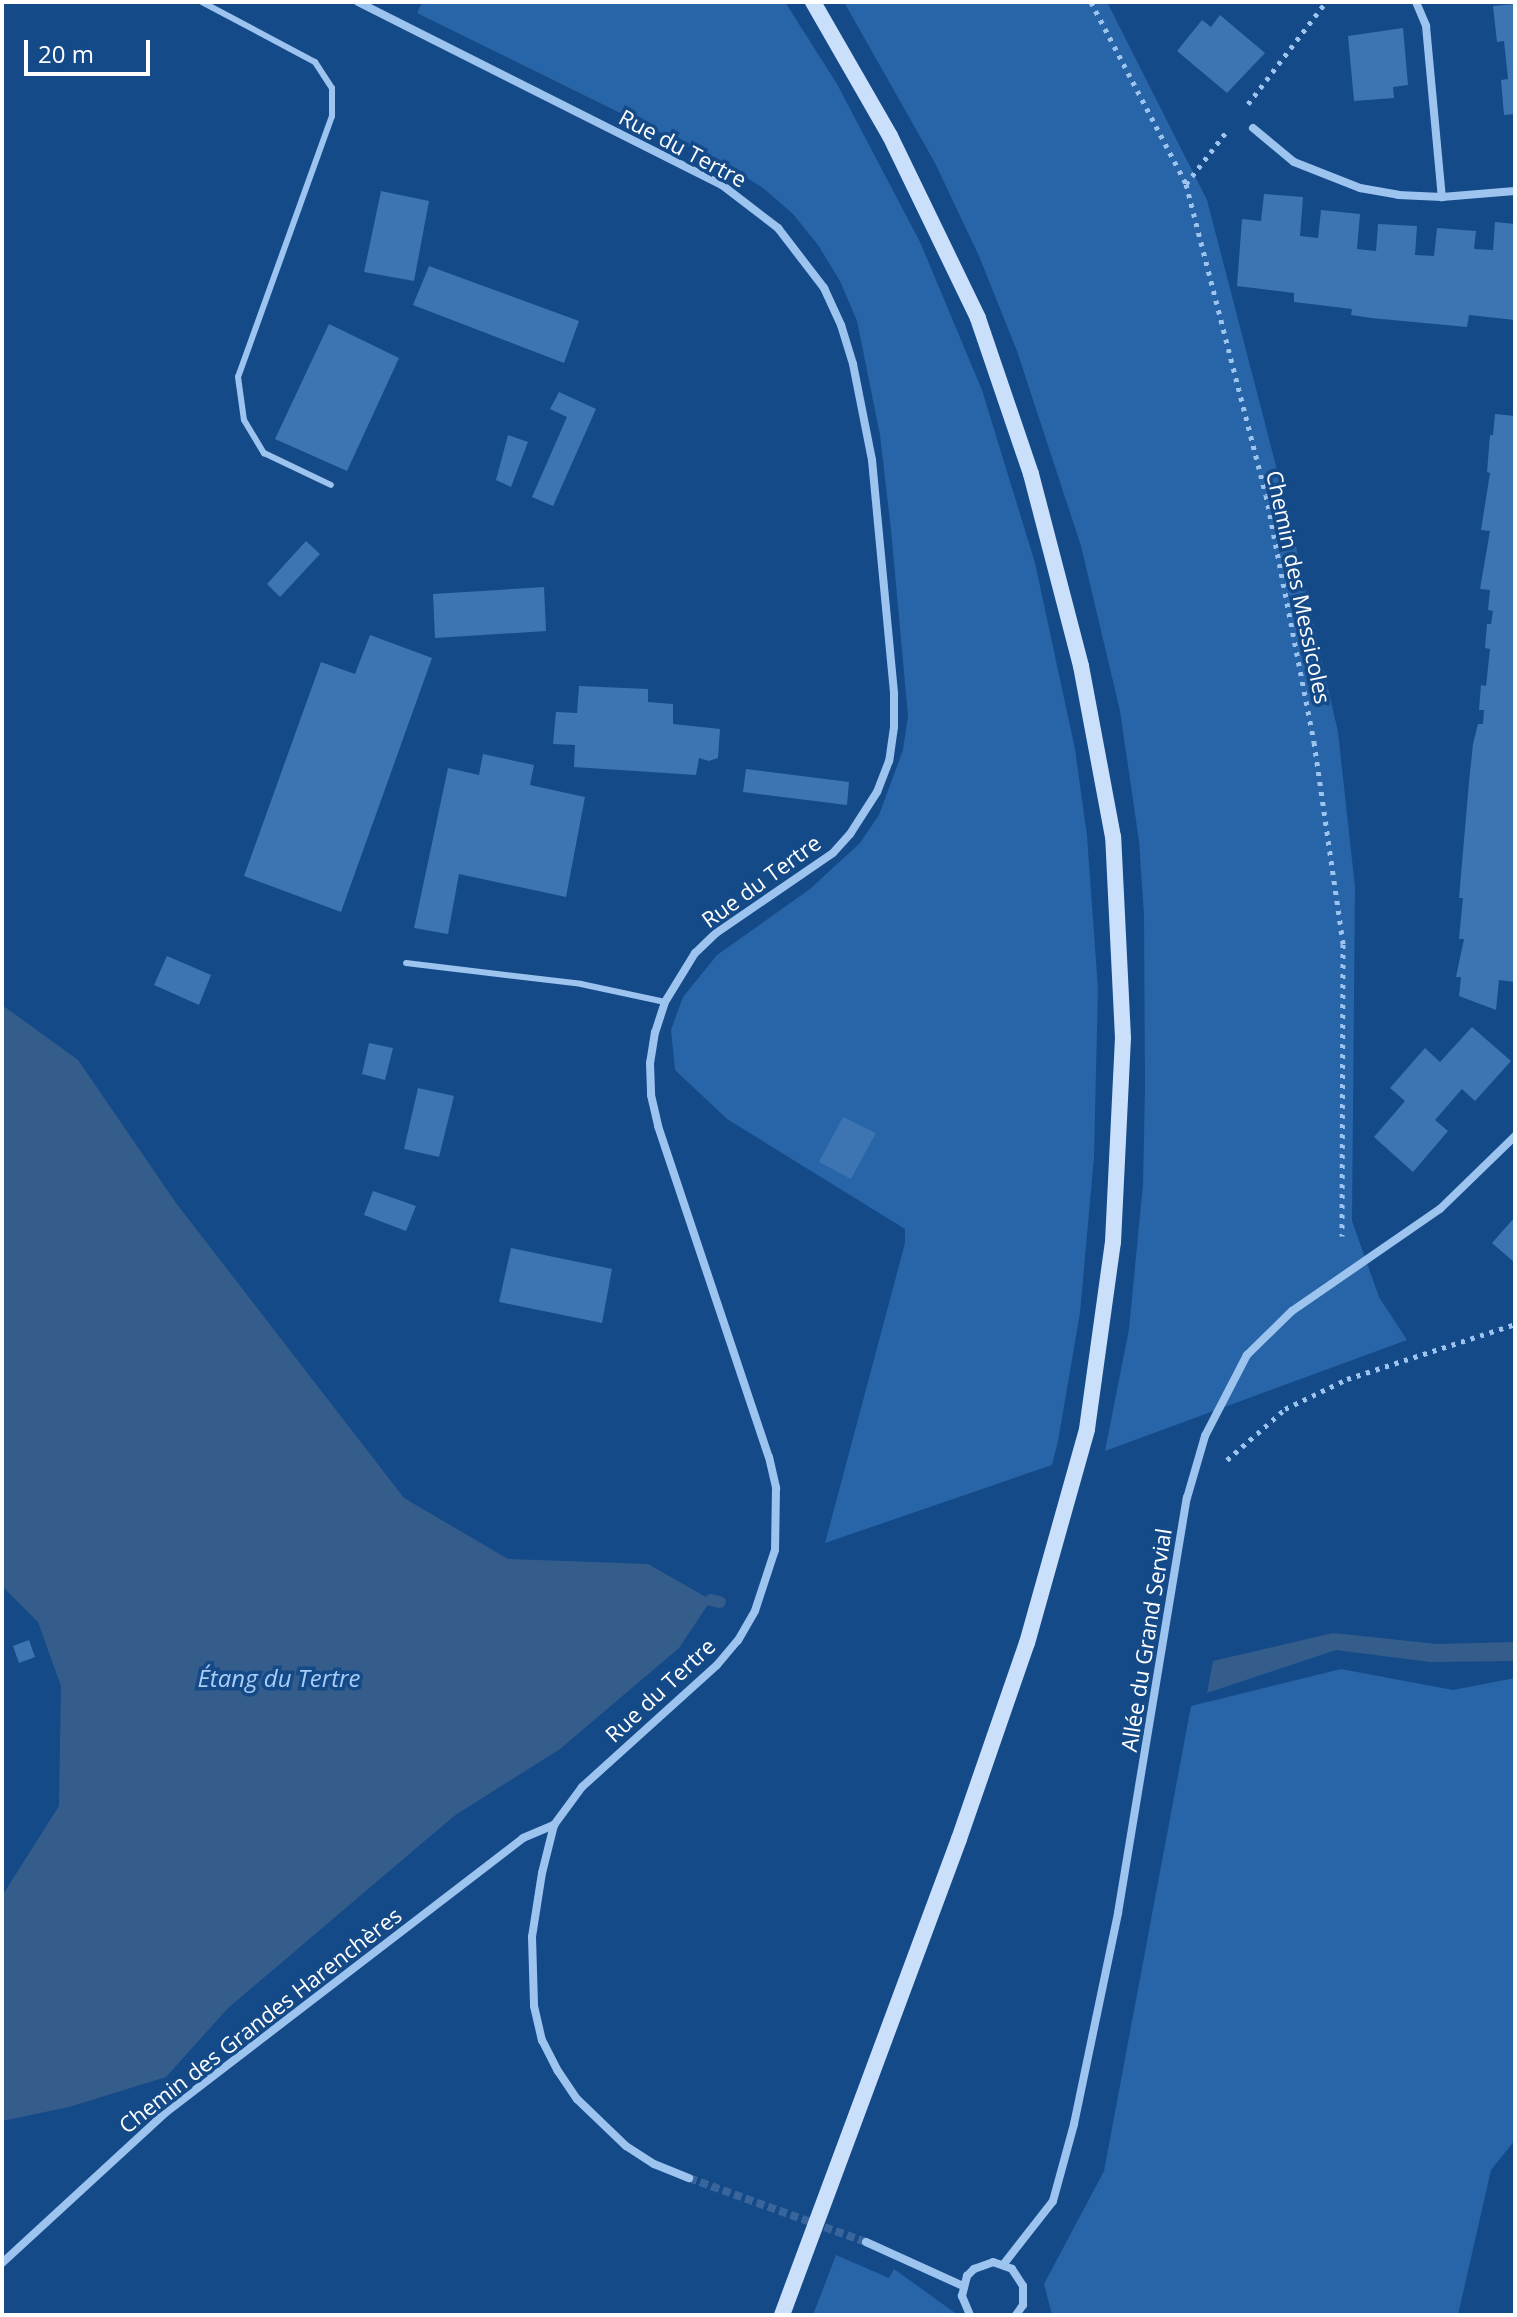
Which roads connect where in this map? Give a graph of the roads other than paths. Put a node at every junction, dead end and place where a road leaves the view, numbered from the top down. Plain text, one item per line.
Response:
1 (202, 2) edge
2 (358, 2) edge
3 (813, 2) edge
4 (1416, 2) edge
5 (1253, 128) dead end
6 (1515, 191) edge
7 (1442, 197) junction
8 (331, 485) dead end
9 (406, 963) dead end
10 (665, 1002) junction
11 (1515, 1136) edge
12 (554, 1825) junction
13 (689, 2178) tunnel mouth
14 (866, 2242) tunnel mouth
15 (2, 2263) edge
16 (1003, 2265) junction
17 (963, 2286) junction
18 (782, 2315) edge
19 (970, 2315) edge
20 (1016, 2315) edge

1 - 8 lane
2 - 10 street, Rue du Tertre
3 - 18 main road
4 - 7 street
5 - 7 street
6 - 7 street
9 - 10 lane
10 - 12 street, Rue du Tertre
11 - 16 street, Allée du Grand Servial
12 - 13 street, Rue du Tertre
12 - 15 street, Chemin des Grandes Harenchères
14 - 17 street
16 - 17 street
16 - 20 street
17 - 19 street

